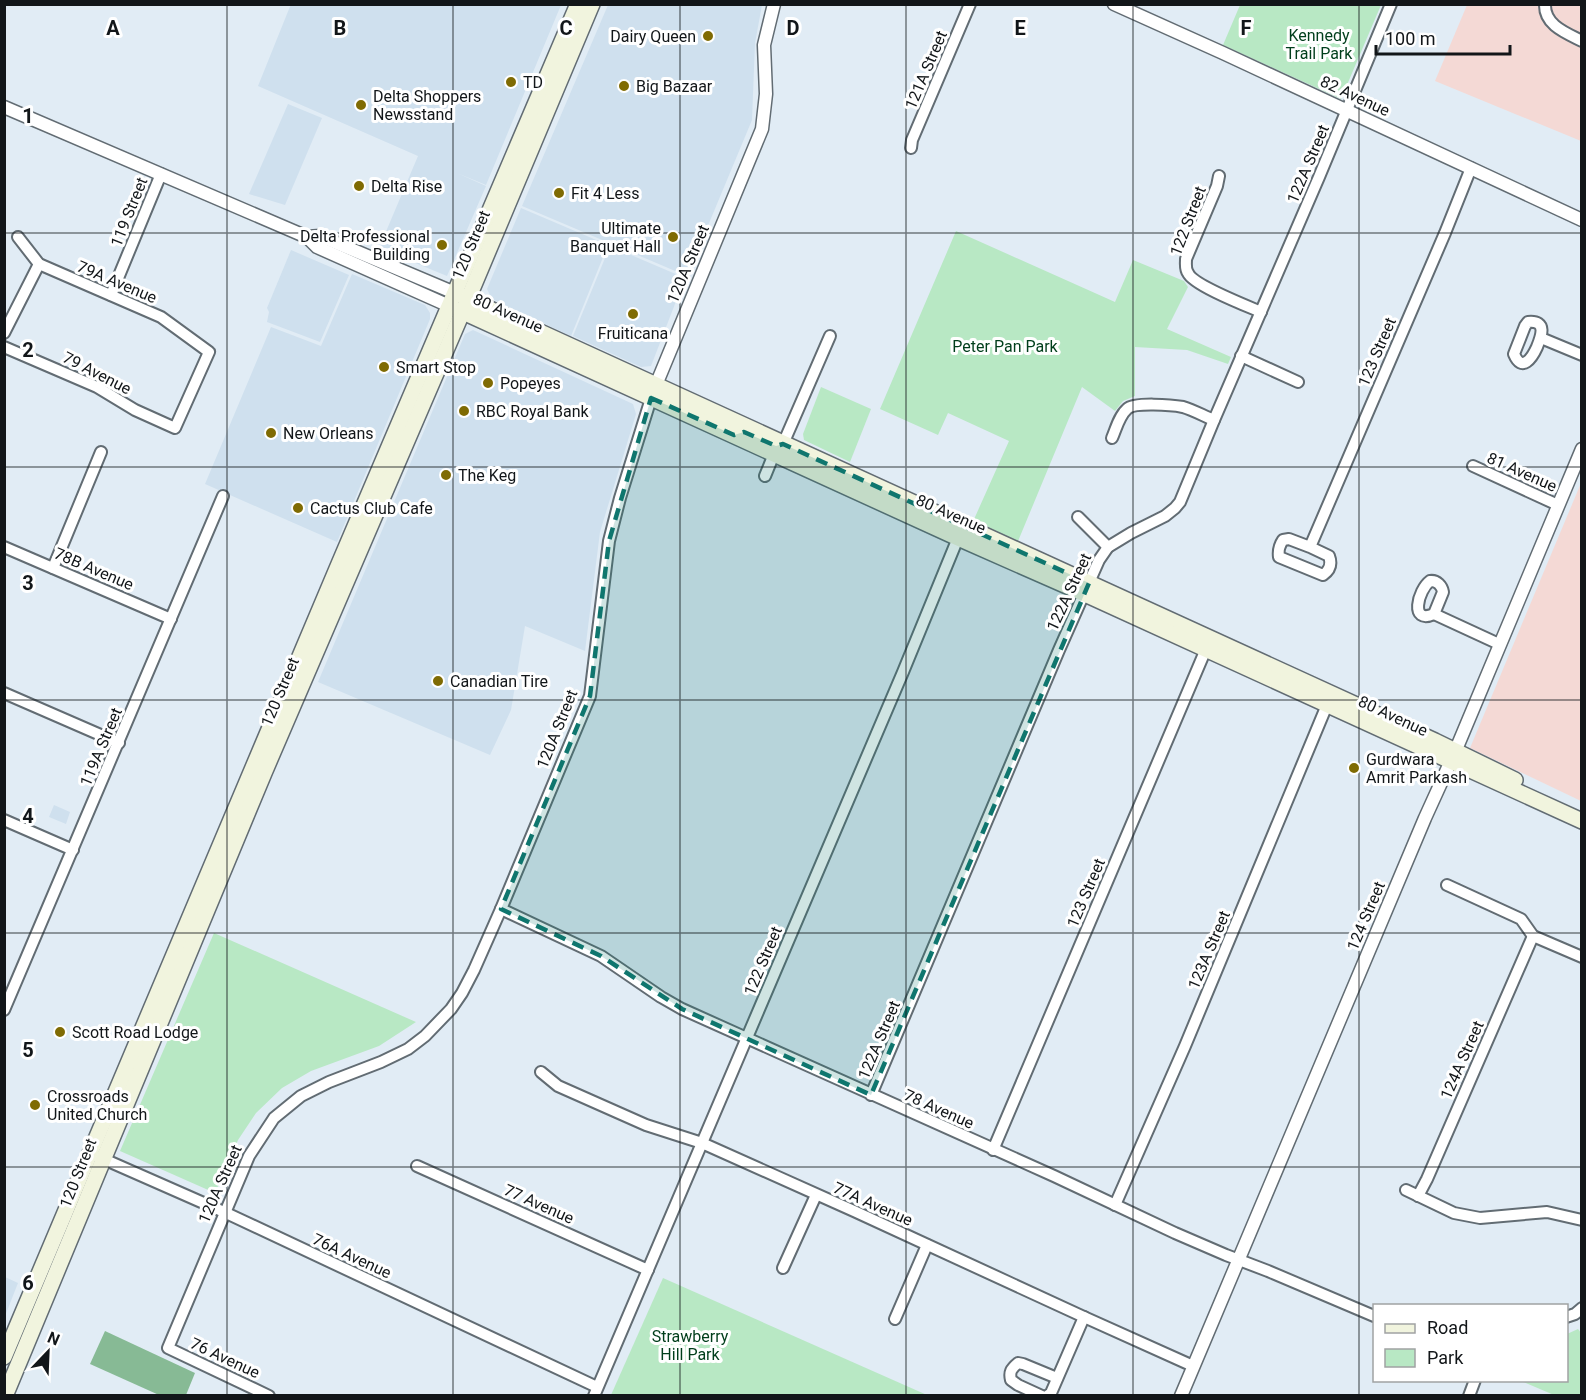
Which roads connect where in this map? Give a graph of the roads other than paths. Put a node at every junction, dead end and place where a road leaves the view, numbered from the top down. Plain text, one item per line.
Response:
1 (578, 4) edge
2 (592, 4) edge
3 (774, 4) edge
4 (970, 4) edge
5 (1114, 4) edge
6 (1391, 4) edge
7 (1545, 4) edge
8 (580, 34) junction
9 (1581, 40) edge
10 (562, 43) junction
11 (564, 73) junction
12 (4, 107) edge
13 (1346, 110) junction
14 (912, 148) dead end
15 (1471, 168) junction
16 (161, 174) junction
17 (1219, 176) dead end
18 (1581, 220) edge
19 (18, 237) dead end
20 (39, 264) junction
21 (111, 295) junction
22 (459, 302) junction
23 (1261, 312) junction
24 (4, 333) edge
25 (830, 336) dead end
26 (1540, 338) dead end
27 (4, 347) edge
28 (1581, 355) edge
29 (1242, 356) junction
30 (1298, 382) dead end
31 (654, 391) junction
32 (1214, 420) junction
33 (175, 428) joint
34 (1112, 438) dead end
35 (779, 448) junction
36 (1581, 449) edge
37 (101, 452) dead end
38 (1473, 466) dead end
39 (765, 476) dead end
40 (223, 496) dead end
41 (1558, 505) junction
42 (1078, 517) dead end
43 (958, 538) junction
44 (1108, 547) junction
45 (1310, 547) junction
46 (4, 548) edge
47 (53, 568) junction
48 (1086, 588) junction
49 (1434, 614) dead end
50 (171, 619) junction
51 (1499, 644) junction
52 (1206, 649) junction
53 (1243, 654) junction
54 (4, 693) edge
55 (1327, 705) junction
56 (1366, 710) junction
57 (283, 714) junction
58 (119, 743) junction
59 (1452, 757) junction
60 (1581, 811) edge
61 (4, 820) edge
62 (1581, 821) edge
63 (73, 850) junction
64 (210, 871) junction
65 (1447, 885) dead end
66 (501, 909) junction
67 (204, 918) junction
68 (1533, 936) junction
69 (1581, 957) edge
70 (4, 1010) edge
71 (746, 1039) junction
72 (541, 1072) dead end
73 (871, 1095) junction
74 (702, 1143) junction
75 (993, 1149) junction
76 (97, 1156) junction
77 (417, 1166) dead end
78 (1406, 1190) dead end
79 (816, 1195) junction
80 (1418, 1196) junction
81 (1115, 1205) junction
82 (224, 1212) junction
83 (1581, 1220) edge
84 (927, 1245) junction
85 (1238, 1259) junction
86 (783, 1268) dead end
87 (648, 1270) junction
88 (1581, 1308) edge
89 (1373, 1316) edge
90 (1568, 1316) edge
91 (1084, 1317) junction
92 (895, 1319) dead end
93 (168, 1348) joint
94 (4, 1358) edge
95 (1193, 1366) junction
96 (1057, 1378) junction
97 (596, 1391) edge
98 (5, 1395) edge
99 (269, 1395) edge
100 (1042, 1395) edge
101 (1047, 1395) edge
102 (1181, 1395) edge

1 - 8 main road
1 - 10 main road, 120 Street
2 - 8 main road, 120 Street
3 - 31 street, 120A Street
4 - 14 street, 121A Street
5 - 13 street, 82 Avenue
6 - 13 street, 122A Street
7 - 9 street
8 - 11 main road, 120 Street
10 - 11 main road
10 - 22 main road, 120 Street
11 - 22 main road, 120 Street
12 - 16 street, 80 Avenue
13 - 15 street, 82 Avenue
13 - 23 street, 122A Street
15 - 18 street, 82 Avenue
15 - 45 street, 123 Street
16 - 21 street, 119 Street
16 - 22 street, 80 Avenue
17 - 23 street, 122 Street
19 - 20 street, 79A Avenue
20 - 21 street, 79A Avenue
20 - 24 street
21 - 33 street, 79A Avenue
22 - 31 main road, 80 Avenue
22 - 57 main road, 120 Street
22 - 57 main road, 120 Street
23 - 29 street, 122A Street
25 - 35 street
26 - 28 street
27 - 33 street, 79 Avenue
29 - 30 street
29 - 32 street, 122A Street
31 - 35 main road, 80 Avenue
31 - 35 main road, 80 Avenue
31 - 66 street, 120A Street
32 - 34 street
32 - 44 street, 122A Street
35 - 39 street
35 - 43 main road, 80 Avenue
35 - 48 main road, 80 Avenue
36 - 41 street, 124 Street
37 - 47 street
38 - 41 street, 81 Avenue
40 - 50 street, 119A Street
41 - 51 street, 124 Street
42 - 44 street
43 - 48 main road, 80 Avenue
43 - 71 street, 122 Street
44 - 48 street, 122A Street
45 - 45 street
46 - 47 street, 78B Avenue
47 - 50 street, 78B Avenue
48 - 52 main road, 80 Avenue
48 - 53 main road, 80 Avenue
48 - 73 street, 122A Street
49 - 51 street
50 - 58 street, 119A Street
51 - 59 street, 124 Street
52 - 53 main road
52 - 55 main road, 80 Avenue
52 - 75 street, 123 Street
53 - 56 main road, 80 Avenue
54 - 58 street
55 - 56 main road
55 - 59 main road, 80 Avenue
55 - 81 street, 123A Street
56 - 59 main road, 80 Avenue
57 - 64 main road, 120 Street
57 - 67 main road, 120 Street
58 - 63 street, 119A Street
59 - 60 main road, 80 Avenue
59 - 62 main road, 80 Avenue
59 - 85 street, 124 Street
61 - 63 street
63 - 70 street, 119A Street
64 - 67 main road
64 - 76 main road, 120 Street
65 - 68 street
66 - 71 street, 78 Avenue
66 - 82 street, 120A Street
67 - 76 main road, 120 Street
68 - 69 street
68 - 80 street, 124A Street
71 - 73 street, 78 Avenue
71 - 74 street, 122 Street
72 - 74 street, 77A Avenue
73 - 75 street, 78 Avenue
74 - 79 street, 77A Avenue
74 - 87 street, 122 Street
75 - 81 street, 78 Avenue
76 - 82 street, 76A Avenue
76 - 94 main road, 120 Street
76 - 98 main road, 120 Street
77 - 87 street, 77 Avenue
78 - 80 street
79 - 84 street, 77A Avenue
79 - 86 street
80 - 83 street
81 - 85 street, 78 Avenue
82 - 93 street, 120A Street
82 - 97 street, 76A Avenue
84 - 91 street, 77A Avenue
84 - 92 street
85 - 89 street, 78 Avenue
85 - 95 street, 124 Street
87 - 97 street, 122 Street
88 - 90 street
91 - 95 street, 77A Avenue
91 - 96 street
93 - 99 street, 76 Avenue
95 - 102 street, 124 Street
96 - 100 street
96 - 101 street

